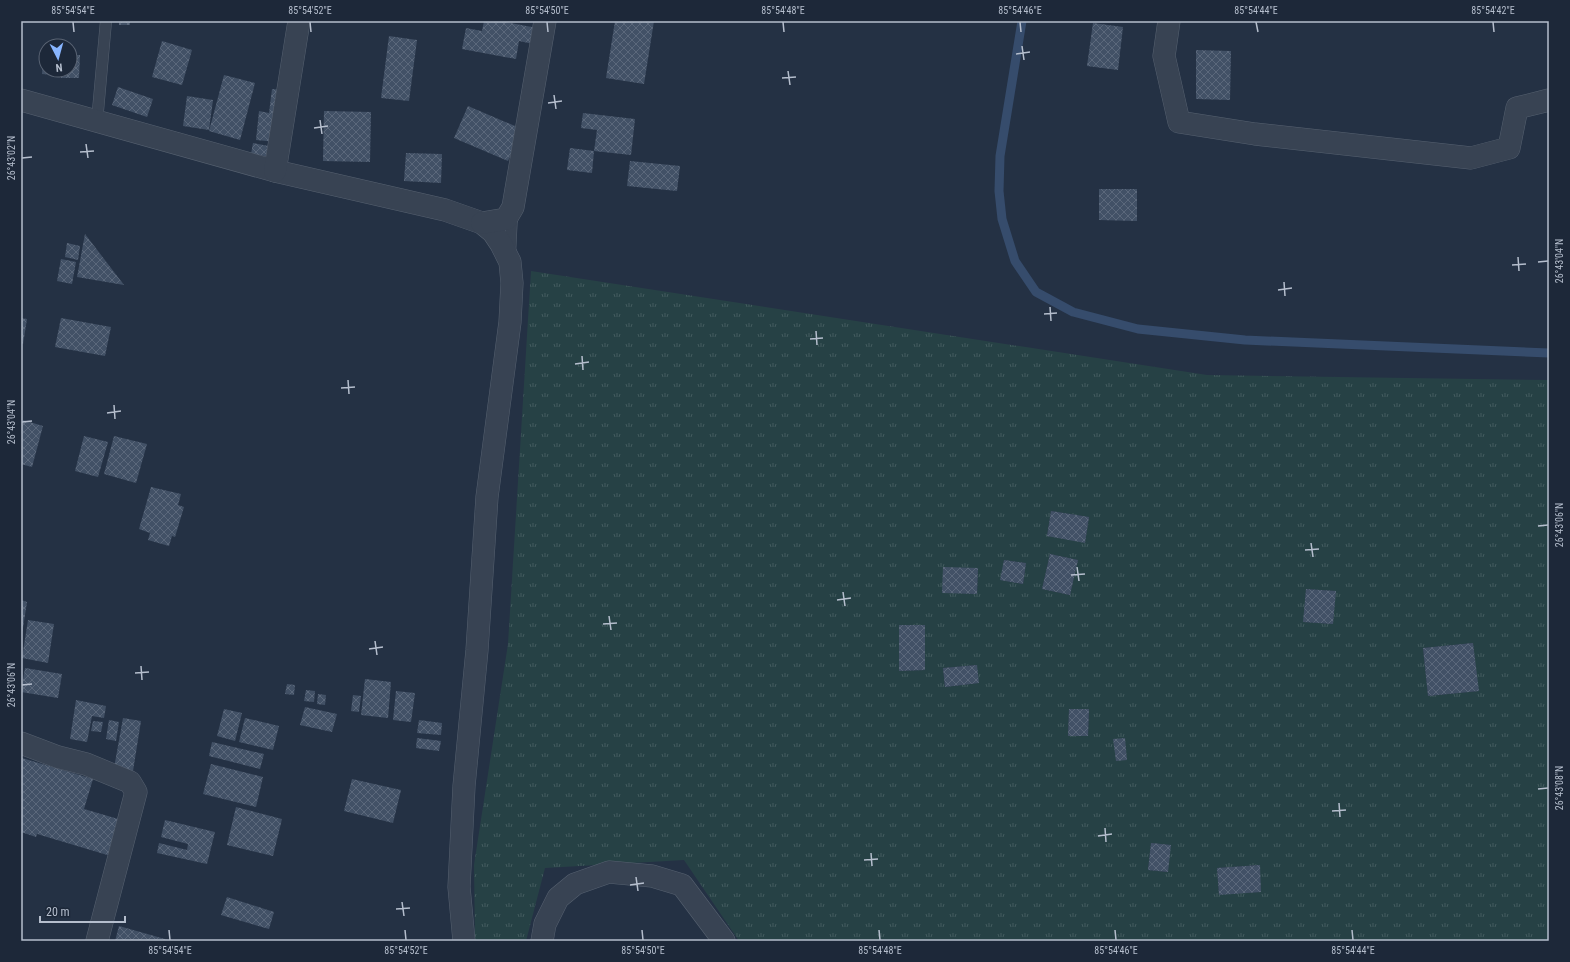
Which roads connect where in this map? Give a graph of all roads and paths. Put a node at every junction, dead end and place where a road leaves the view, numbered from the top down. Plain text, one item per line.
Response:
1 (106, 21) edge
2 (299, 21) edge
3 (545, 21) edge
4 (1169, 21) edge
5 (21, 100) edge
6 (1549, 100) edge
7 (98, 122) junction
8 (275, 171) junction
9 (513, 207) junction
10 (482, 223) junction
11 (510, 262) junction
12 (21, 743) edge
13 (97, 941) edge
14 (464, 941) edge
15 (542, 941) edge
16 (724, 941) edge

1 - 7 lane
2 - 8 street
3 - 9 street
4 - 6 street
5 - 7 street
7 - 8 street
8 - 10 street
9 - 10 street
9 - 11 lane
10 - 11 street
11 - 14 street
12 - 13 street
15 - 16 street

